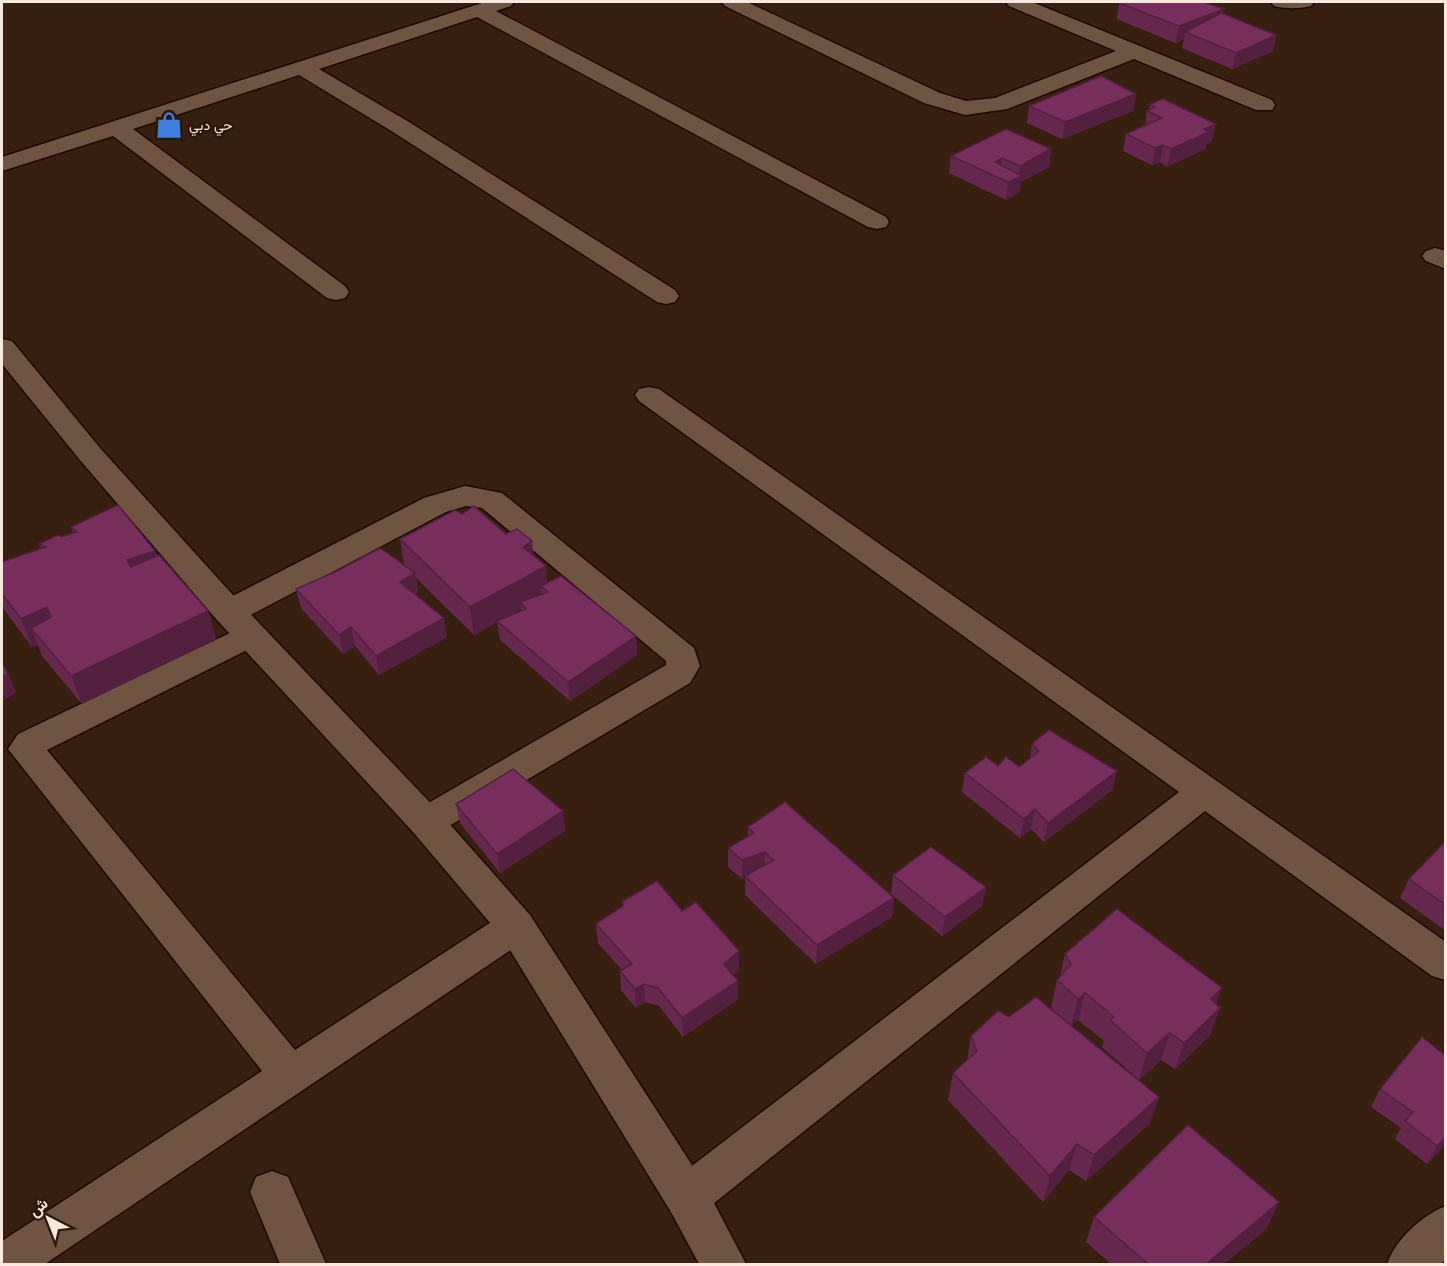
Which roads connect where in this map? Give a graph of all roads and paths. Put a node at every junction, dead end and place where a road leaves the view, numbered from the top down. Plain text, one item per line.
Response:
1 (504, 2) edge
2 (732, 2) edge
3 (1016, 2) edge
4 (1281, 2) edge
5 (1304, 2) edge
6 (479, 10) junction
7 (1135, 51) junction
8 (302, 68) junction
9 (1264, 105) dead end
10 (117, 128) junction
11 (2, 164) edge
12 (877, 222) dead end
13 (336, 292) dead end
14 (666, 296) dead end
15 (2, 347) edge
16 (649, 395) dead end
17 (239, 624) junction
18 (1206, 791) junction
19 (426, 822) junction
20 (516, 926) junction
21 (1446, 964) edge
22 (291, 1076) junction
23 (272, 1192) dead end
24 (687, 1197) junction
25 (1446, 1227) edge
26 (6, 1264) edge
27 (303, 1264) edge
28 (723, 1264) edge
29 (1410, 1264) edge

1 - 6 street
2 - 7 street
3 - 7 street
4 - 5 street
6 - 8 street
6 - 12 street
7 - 9 street
8 - 10 street
8 - 14 street
10 - 11 street
10 - 13 street
15 - 17 street
16 - 18 street
17 - 19 street
17 - 19 street
17 - 22 street
18 - 21 street
18 - 24 street
19 - 20 street
20 - 22 street
20 - 24 street
22 - 26 street
23 - 27 street
24 - 28 street
25 - 29 street

